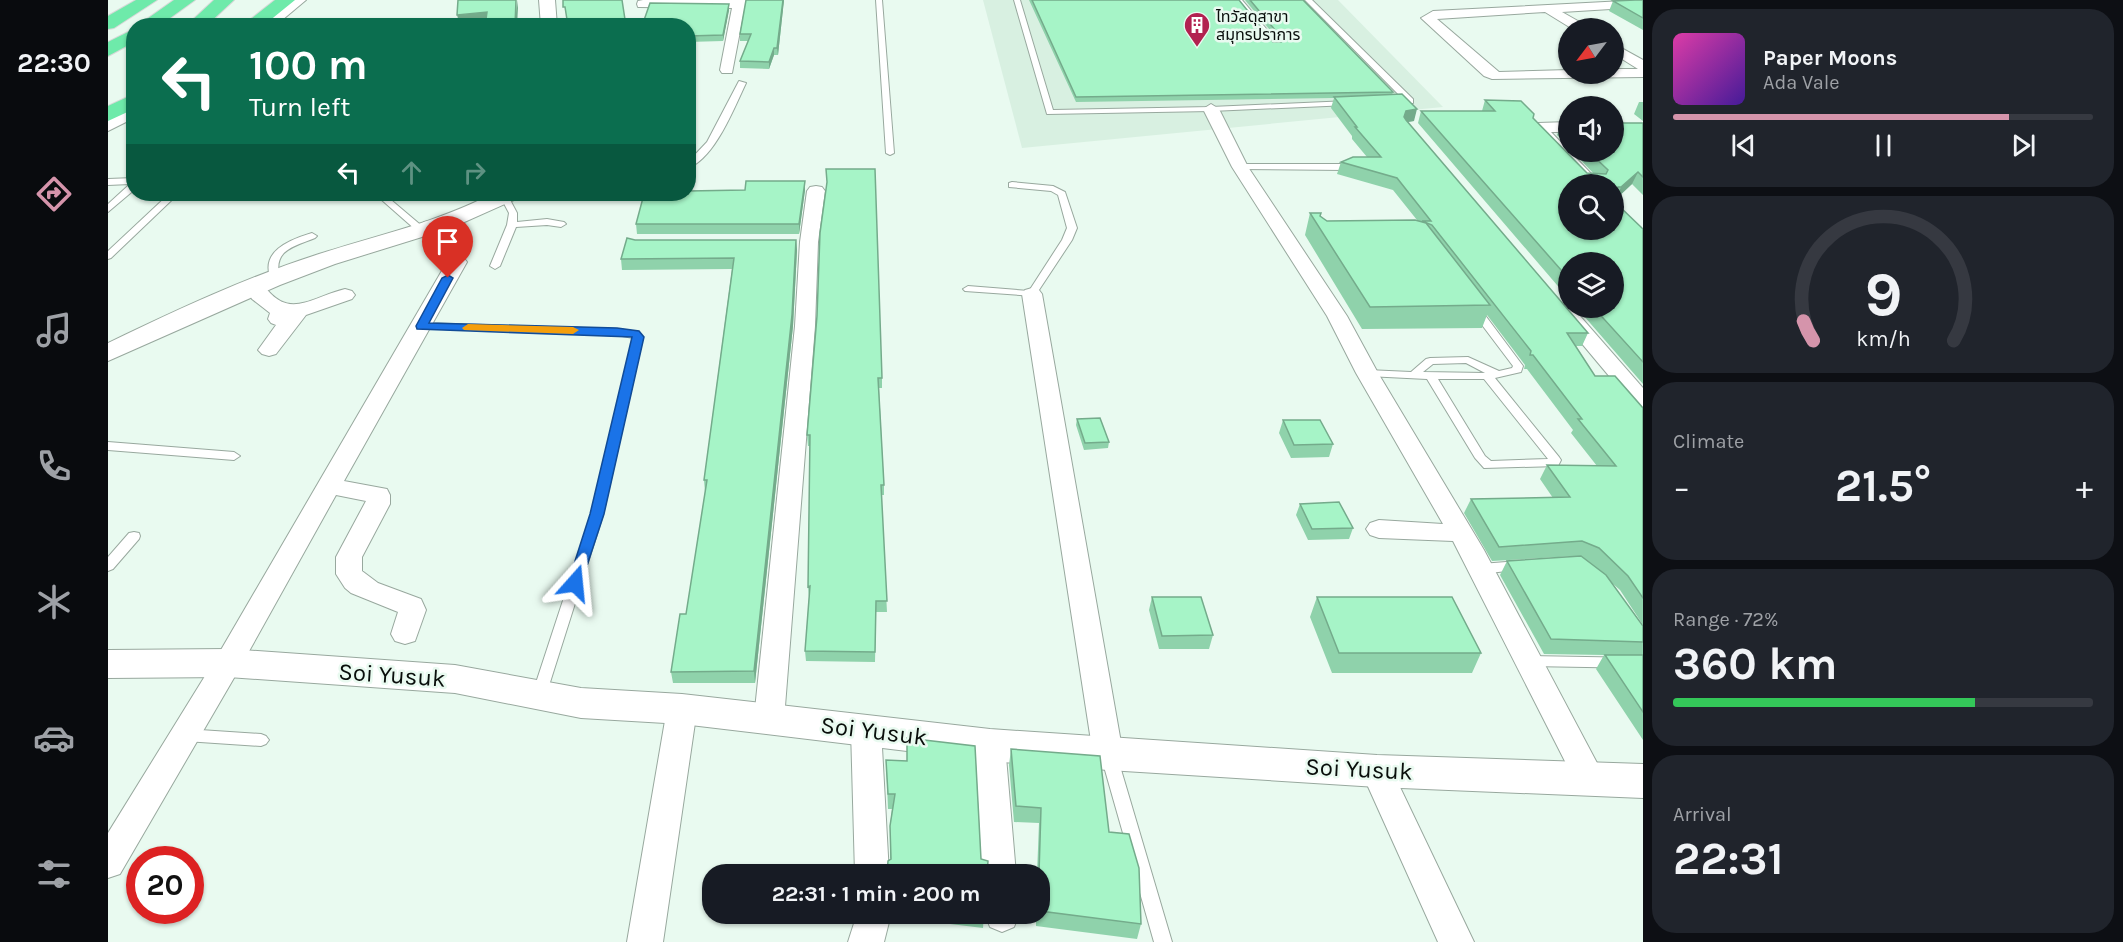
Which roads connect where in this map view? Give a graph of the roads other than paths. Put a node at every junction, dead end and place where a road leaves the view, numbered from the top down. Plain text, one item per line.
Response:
1 (121, 0) edge
2 (148, 0) edge
3 (186, 0) edge
4 (225, 0) edge
5 (243, 0) edge
6 (286, 0) edge
7 (300, 0) edge
8 (547, 0) edge
9 (879, 0) edge
10 (1017, 0) edge
11 (1239, 0) edge
12 (1308, 0) edge
13 (740, 2) edge
14 (1643, 3) edge
15 (643, 6) edge
16 (108, 8) edge
17 (1548, 9) junction
18 (158, 18) edge
19 (204, 18) edge
20 (223, 18) edge
21 (262, 18) edge
22 (276, 18) edge
23 (548, 18) edge
24 (1563, 18) edge
25 (108, 24) edge
26 (126, 39) edge
27 (1276, 44) edge
28 (108, 50) edge
29 (1624, 54) edge
30 (126, 58) edge
31 (108, 63) edge
32 (1643, 66) edge
33 (727, 70) dead end
34 (1643, 73) edge
35 (742, 83) dead end
36 (126, 90) edge
37 (108, 100) edge
38 (1387, 102) edge
39 (1363, 103) edge
40 (126, 105) edge
41 (1211, 109) junction
42 (108, 115) edge
43 (126, 116) edge
44 (108, 126) edge
45 (1558, 127) edge
46 (1558, 148) edge
47 (890, 153) dead end
48 (696, 162) edge
49 (1571, 162) edge
50 (1240, 167) junction
51 (1345, 167) edge
52 (1583, 174) edge
53 (108, 182) edge
54 (126, 183) edge
55 (1012, 185) dead end
56 (816, 191) dead end
57 (126, 192) edge
58 (108, 198) edge
59 (120, 198) junction
60 (167, 201) edge
61 (388, 201) edge
62 (491, 201) edge
63 (508, 201) edge
64 (108, 209) edge
65 (561, 224) dead end
66 (513, 225) junction
67 (425, 228) junction
68 (312, 236) dead end
69 (108, 256) edge
70 (495, 266) dead end
71 (265, 283) junction
72 (968, 289) dead end
73 (1032, 294) junction
74 (1550, 294) edge
75 (345, 295) dead end
76 (1471, 303) edge
77 (289, 315) junction
78 (421, 326) junction
79 (269, 350) dead end
80 (108, 353) edge
81 (1367, 373) junction
82 (1416, 374) junction
83 (1430, 375) junction
84 (1492, 376) junction
85 (1643, 402) edge
86 (108, 447) edge
87 (234, 456) dead end
88 (328, 486) junction
89 (1378, 529) dead end
90 (1459, 533) junction
91 (134, 536) dead end
92 (108, 566) edge
93 (1528, 566) edge
94 (1481, 568) junction
95 (405, 634) dead end
96 (1528, 661) junction
97 (228, 663) junction
98 (1643, 663) edge
99 (108, 664) edge
100 (539, 696) junction
101 (682, 709) junction
102 (769, 719) junction
103 (866, 729) junction
104 (185, 735) junction
105 (261, 740) dead end
106 (990, 745) junction
107 (1108, 754) junction
108 (1377, 771) junction
109 (1589, 778) junction
110 (1643, 781) edge
111 (108, 863) edge
112 (872, 864) edge
113 (998, 864) edge
114 (871, 924) edge
115 (645, 942) edge
116 (866, 942) edge
117 (1163, 942) edge
118 (1456, 942) edge

1 - 16 highway
2 - 25 highway
3 - 18 highway
4 - 19 highway
5 - 20 highway
6 - 21 highway
7 - 22 street
8 - 23 street
9 - 47 lane
10 - 41 lane
11 - 27 lane
12 - 38 lane
13 - 15 street
13 - 33 street
14 - 17 street
17 - 24 street
17 - 34 street
26 - 28 highway
29 - 32 street
30 - 31 highway
35 - 48 lane
36 - 37 highway
39 - 41 lane
40 - 42 highway
41 - 50 street
43 - 44 street
45 - 46 street
49 - 52 street
50 - 51 lane
50 - 81 street
53 - 54 lane
55 - 73 lane
56 - 102 street
57 - 59 lane
58 - 59 lane
59 - 64 lane
60 - 69 lane
61 - 67 lane
62 - 67 street
63 - 66 lane
65 - 66 lane
66 - 70 lane
67 - 71 street
67 - 78 street
68 - 71 lane
71 - 77 street
71 - 80 street
72 - 73 lane
73 - 107 street
74 - 85 street
75 - 77 street
76 - 84 lane
77 - 79 street
78 - 88 street
78 - 100 lane
81 - 82 lane
81 - 90 street
82 - 83 lane
82 - 84 lane
83 - 84 lane
83 - 84 lane
86 - 87 lane
88 - 95 street
88 - 97 street
89 - 90 street
90 - 94 street
91 - 92 lane
93 - 94 lane
94 - 96 street
96 - 98 lane
96 - 109 street
97 - 99 street, Soi Yusuk
97 - 100 street, Soi Yusuk
97 - 104 street
100 - 101 street, Soi Yusuk
101 - 102 street, Soi Yusuk
101 - 115 street
102 - 103 street, Soi Yusuk
103 - 106 street, Soi Yusuk
103 - 112 street
104 - 105 lane
104 - 111 street
106 - 107 street, Soi Yusuk
106 - 113 street
107 - 108 street, Soi Yusuk
107 - 117 lane
108 - 109 street, Soi Yusuk
108 - 118 street
109 - 110 street, Soi Yusuk
114 - 116 street

